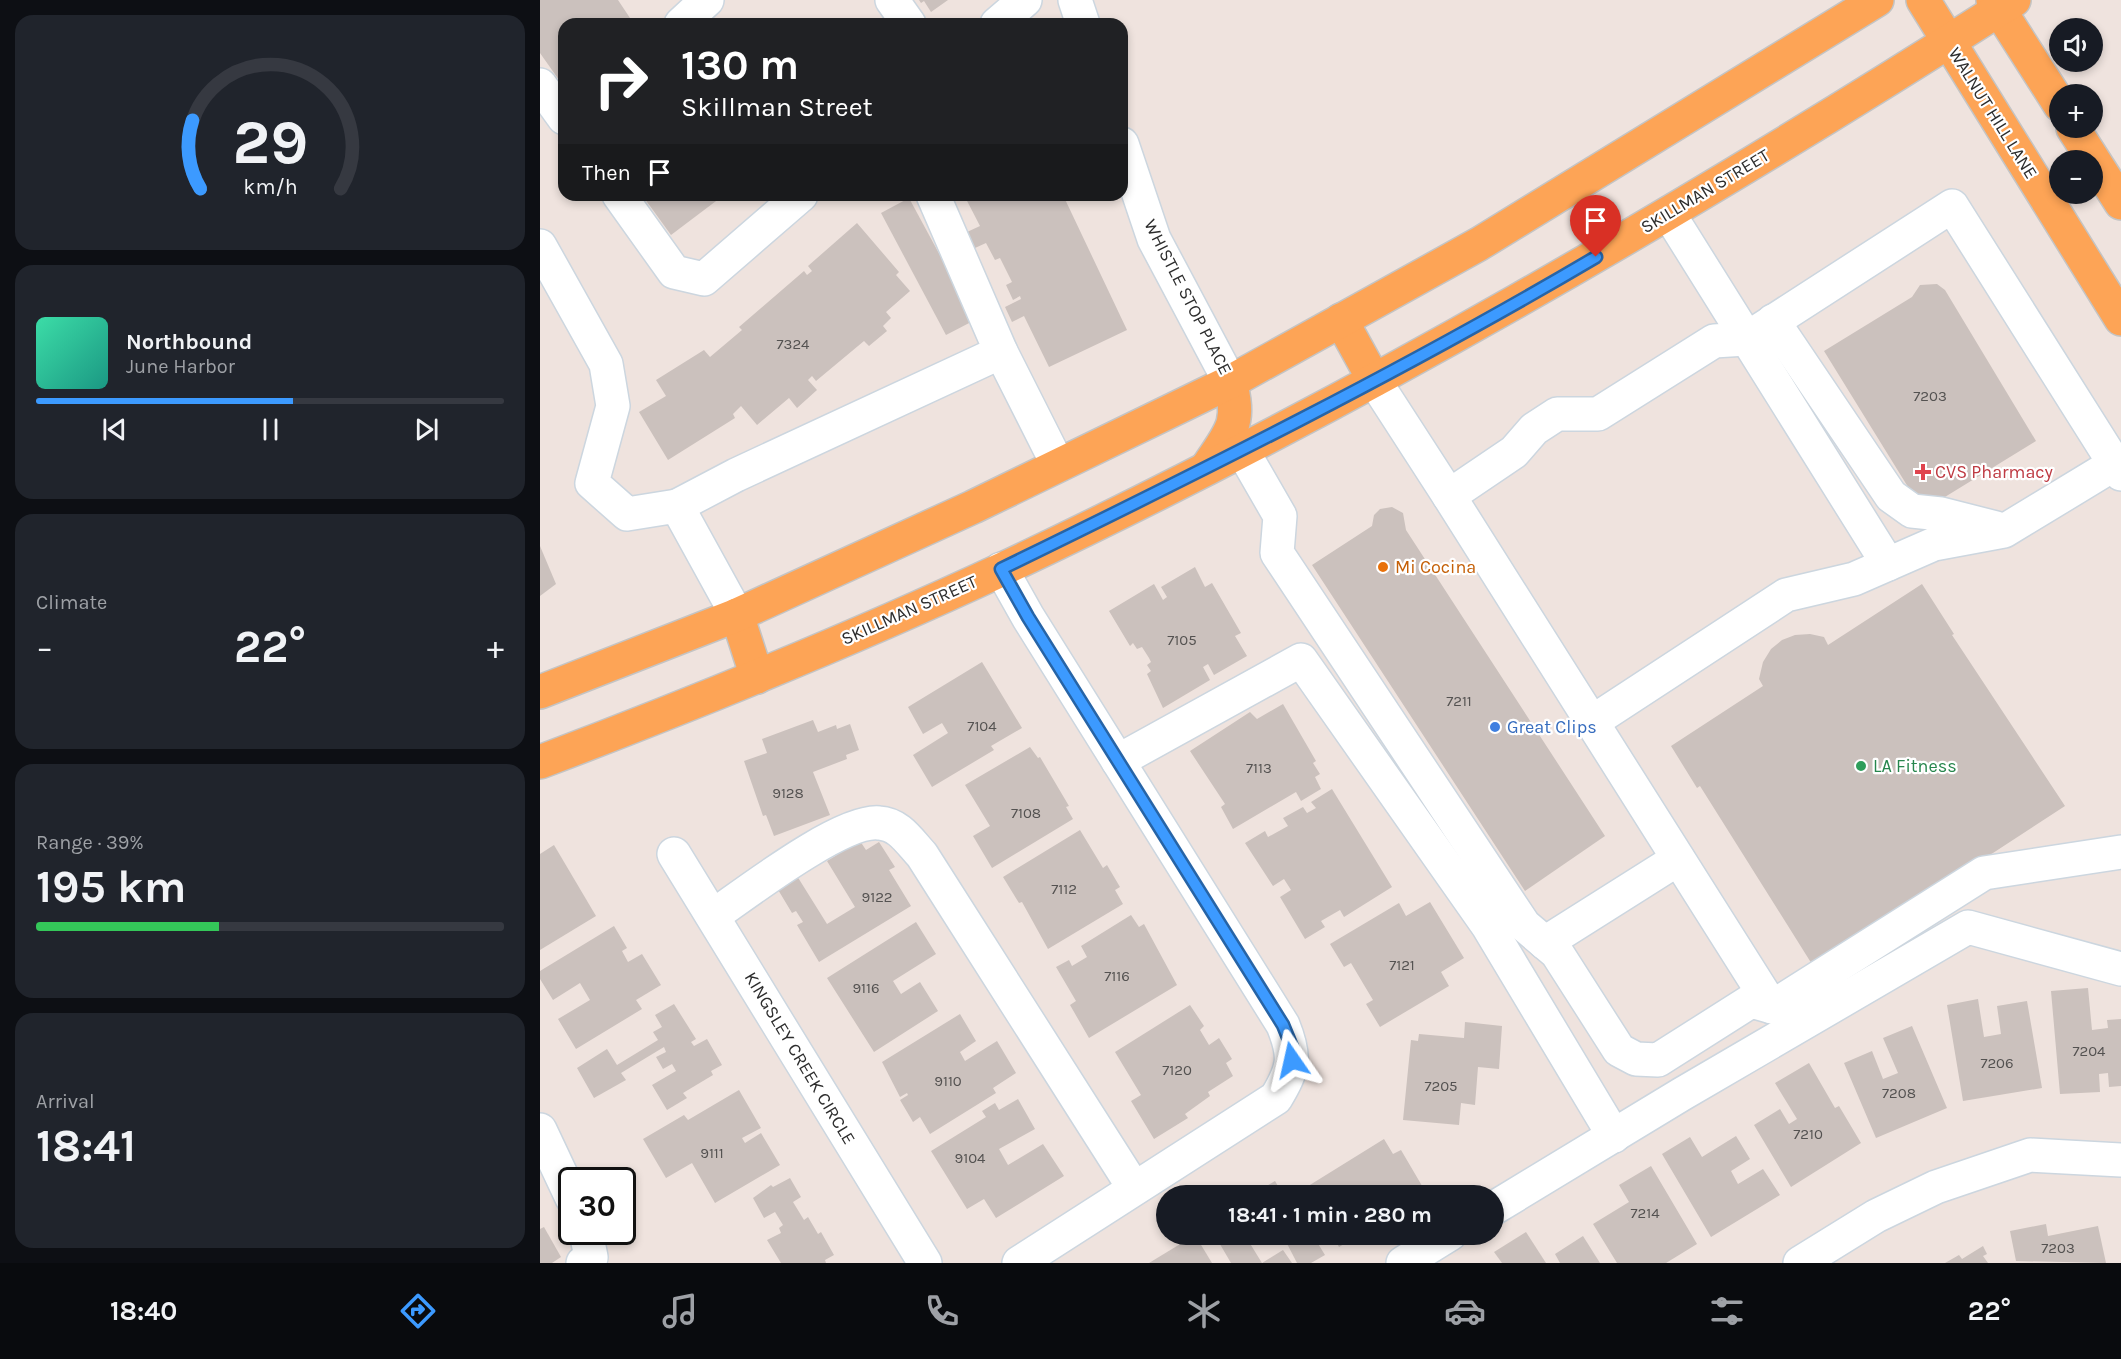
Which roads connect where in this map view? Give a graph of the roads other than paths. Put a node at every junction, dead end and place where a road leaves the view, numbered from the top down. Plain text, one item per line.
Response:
1 (707, 0) edge
2 (892, 0) edge
3 (1025, 0) edge
4 (1075, 0) edge
5 (1877, 0) edge
6 (1923, 0) edge
7 (2002, 3) edge
8 (688, 18) edge
9 (905, 18) edge
10 (1004, 18) edge
11 (1081, 18) edge
12 (1948, 41) junction
13 (540, 85) edge
14 (2049, 86) edge
15 (558, 110) edge
16 (2079, 138) edge
17 (1128, 162) edge
18 (623, 201) edge
19 (786, 201) edge
20 (936, 201) edge
21 (2121, 203) edge
22 (1669, 214) junction
23 (540, 246) edge
24 (2121, 319) edge
25 (1341, 320) junction
26 (1760, 330) junction
27 (1001, 352) junction
28 (1374, 380) junction
29 (1230, 382) junction
30 (1242, 450) junction
31 (1058, 465) junction
32 (2119, 466) edge
33 (1208, 468) junction
34 (1449, 496) junction
35 (677, 506) junction
36 (2004, 531) junction
37 (1888, 564) junction
38 (1001, 569) junction
39 (736, 615) junction
40 (757, 677) junction
41 (540, 692) edge
42 (1592, 722) junction
43 (1118, 761) junction
44 (540, 762) edge
45 (2121, 852) edge
46 (674, 854) dead end
47 (1678, 858) junction
48 (713, 916) junction
49 (1545, 943) junction
50 (2121, 969) edge
51 (1772, 1007) junction
52 (540, 1130) edge
53 (1614, 1136) junction
54 (2121, 1160) edge
55 (558, 1168) edge
56 (1134, 1188) junction
57 (1504, 1202) edge
58 (589, 1245) edge
59 (1432, 1245) edge
60 (583, 1263) edge
61 (925, 1263) edge
62 (1019, 1263) edge
63 (1403, 1263) edge
64 (1800, 1263) edge

1 - 8 street
2 - 9 street
3 - 10 street
4 - 11 street
5 - 25 main road
6 - 12 main road, WALNUT HILL LANE
7 - 12 main road, SKILLMAN STREET
7 - 14 main road
12 - 22 main road, SKILLMAN STREET
12 - 24 main road, WALNUT HILL LANE
13 - 15 street
16 - 21 main road
17 - 29 street, WHISTLE STOP PLACE
18 - 19 street
20 - 27 street
22 - 26 street
22 - 28 main road, SKILLMAN STREET
23 - 35 street
25 - 28 main road
25 - 29 main road
26 - 32 street
26 - 34 street
26 - 36 street
26 - 37 street
27 - 31 street
27 - 35 street
28 - 30 main road, SKILLMAN STREET
28 - 34 street
29 - 31 main road
29 - 33 main road
30 - 33 main road, SKILLMAN STREET
30 - 49 street
31 - 39 main road
32 - 36 street
33 - 38 main road, SKILLMAN STREET
34 - 42 street
35 - 39 street
36 - 37 street
37 - 42 street
38 - 40 main road, SKILLMAN STREET
38 - 43 street
39 - 40 main road
39 - 41 main road
40 - 44 main road, SKILLMAN STREET
42 - 47 street
43 - 53 street
43 - 56 street
45 - 51 street
46 - 48 street, KINGSLEY CREEK CIRCLE
47 - 49 street
47 - 51 street
48 - 56 street
48 - 61 street, KINGSLEY CREEK CIRCLE
49 - 51 street
50 - 53 street
52 - 55 street
53 - 57 street
54 - 64 street
56 - 62 street
58 - 60 street
59 - 63 street

